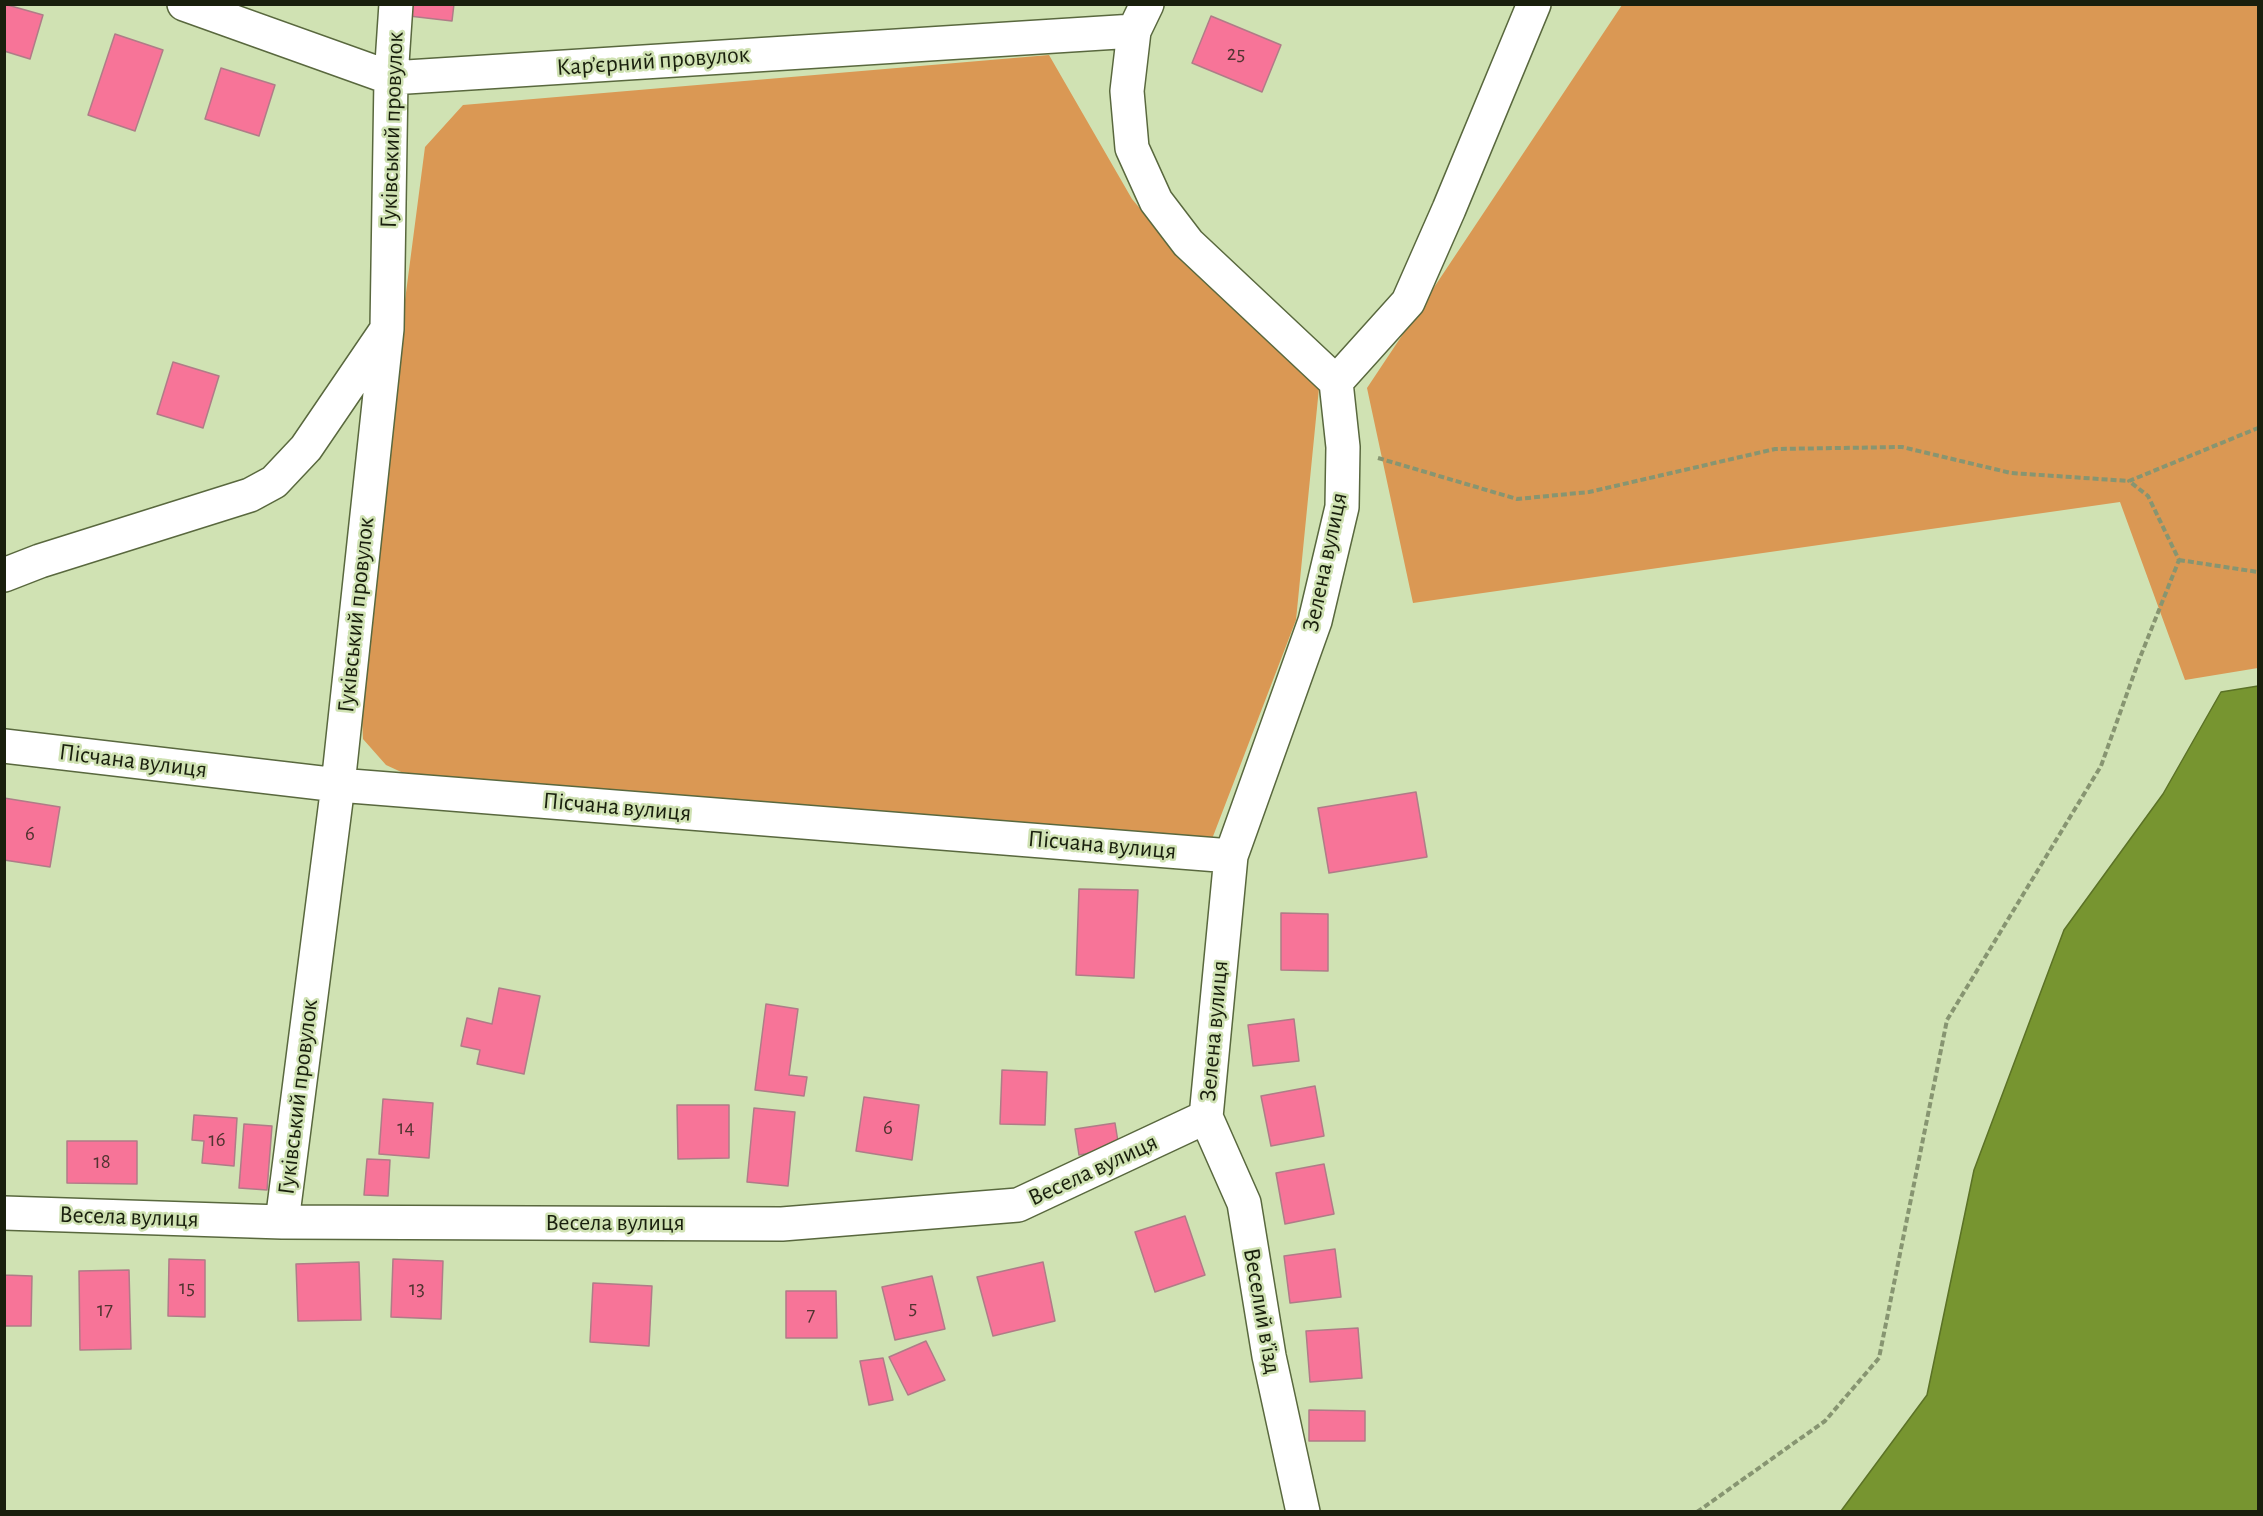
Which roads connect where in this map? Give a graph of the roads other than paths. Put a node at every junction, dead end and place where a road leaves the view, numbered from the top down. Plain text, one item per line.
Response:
1 (184, 4) edge
2 (396, 4) edge
3 (1534, 4) edge
4 (1140, 18) edge
5 (392, 78) junction
6 (387, 329) junction
7 (1336, 382) junction
8 (4, 575) edge
9 (4, 746) edge
10 (338, 785) junction
11 (1231, 855) junction
12 (1206, 1117) junction
13 (4, 1213) edge
14 (282, 1222) junction
15 (1304, 1512) edge

1 - 5 street, Кар’єрний провулок
2 - 5 street, Гуківський провулок
3 - 7 street
4 - 5 street, Кар’єрний провулок
4 - 7 street
5 - 6 street, Гуківський провулок
6 - 8 street
6 - 10 street, Гуківський провулок
7 - 11 street, Зелена вулиця
9 - 10 street, Пісчана вулиця
10 - 11 street, Пісчана вулиця
10 - 14 street, Гуківський провулок
11 - 12 street, Зелена вулиця
12 - 14 street, Весела вулиця
12 - 15 street, Веселий в’їзд
13 - 14 street, Весела вулиця

